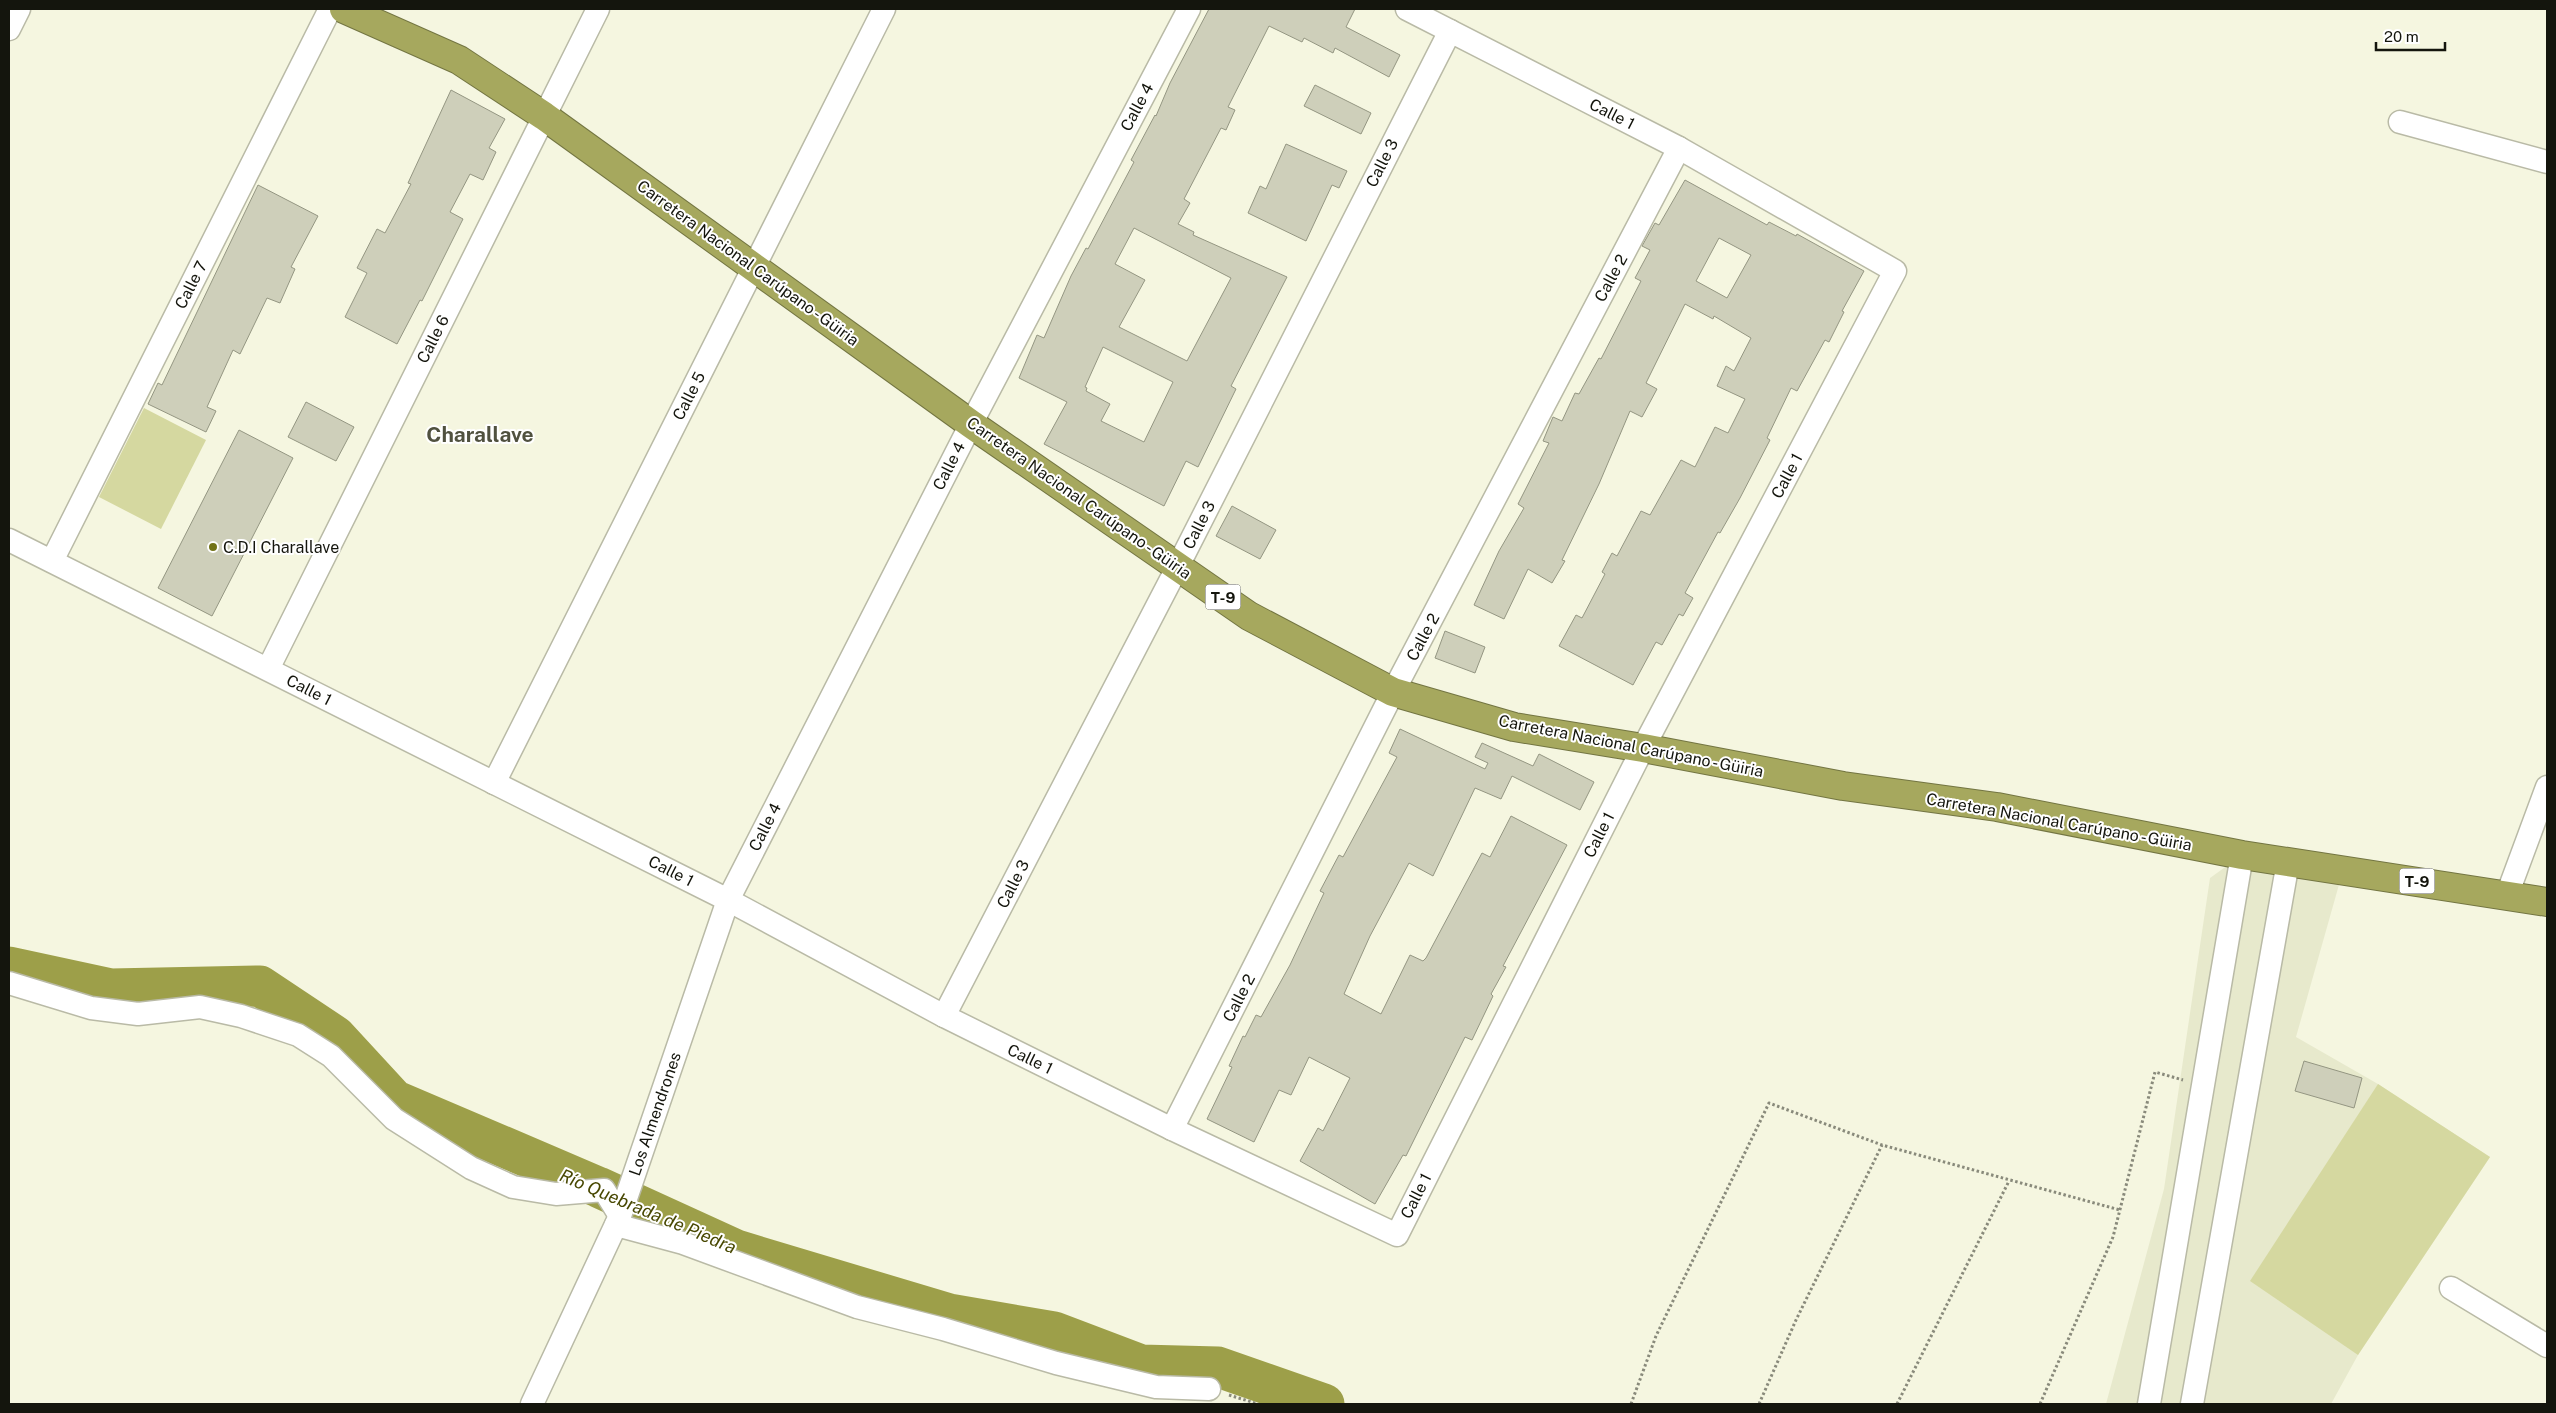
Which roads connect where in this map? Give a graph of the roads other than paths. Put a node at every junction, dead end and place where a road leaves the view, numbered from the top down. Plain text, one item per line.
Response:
1 (19, 9) edge
2 (330, 9) edge
3 (344, 9) edge
4 (598, 9) edge
5 (884, 9) edge
6 (1188, 9) edge
7 (1407, 9) edge
8 (9, 29) edge
9 (1450, 31) junction
10 (544, 116) junction
11 (2400, 122) dead end
12 (1679, 148) junction
13 (2547, 162) edge
14 (754, 267) junction
15 (970, 424) junction
16 (9, 540) edge
17 (52, 561) junction
18 (1178, 566) junction
19 (268, 669) junction
20 (1393, 692) junction
21 (1643, 748) junction
22 (494, 782) junction
23 (2547, 787) edge
24 (2242, 855) junction
25 (2288, 862) junction
26 (2506, 895) junction
27 (728, 900) junction
28 (2547, 902) edge
29 (9, 983) edge
30 (944, 1016) junction
31 (1172, 1129) junction
32 (618, 1220) junction
33 (2451, 1288) dead end
34 (2547, 1346) edge
35 (1209, 1389) road end
36 (532, 1404) edge
37 (2149, 1404) edge
38 (2192, 1404) edge

1 - 8 street
2 - 17 street, Calle 7
3 - 10 highway, Carretera Nacional Carúpano - Güiria / T-9
4 - 10 street, Calle 6
5 - 14 street, Calle 5
6 - 15 street, Calle 4
7 - 9 street, Calle 1
9 - 12 street, Calle 1
9 - 18 street, Calle 3
10 - 14 highway, Carretera Nacional Carúpano - Güiria / T-9
10 - 19 street, Calle 6
11 - 13 street
12 - 20 street, Calle 2
12 - 21 street, Calle 1
14 - 15 highway, Carretera Nacional Carúpano - Güiria / T-9
14 - 22 street, Calle 5
15 - 18 highway, Carretera Nacional Carúpano - Güiria / T-9
15 - 27 street, Calle 4
16 - 17 street, Calle 1
17 - 19 street, Calle 1
18 - 20 highway, Carretera Nacional Carúpano - Güiria / T-9
18 - 30 street, Calle 3
19 - 22 street, Calle 1
20 - 21 highway, Carretera Nacional Carúpano - Güiria / T-9
20 - 31 street, Calle 2
21 - 24 highway, Carretera Nacional Carúpano - Güiria / T-9
21 - 31 street, Calle 1
22 - 27 street, Calle 1
23 - 26 street
24 - 25 highway, Carretera Nacional Carúpano - Güiria / T-9
24 - 37 street
25 - 26 highway, Carretera Nacional Carúpano - Güiria / T-9
25 - 38 street
26 - 28 highway, Carretera Nacional Carúpano - Güiria / T-9
27 - 30 street, Calle 1
27 - 32 street, Los Almendrones
29 - 32 street
30 - 31 street, Calle 1
32 - 35 street
32 - 36 street, Los Almendrones
33 - 34 street

